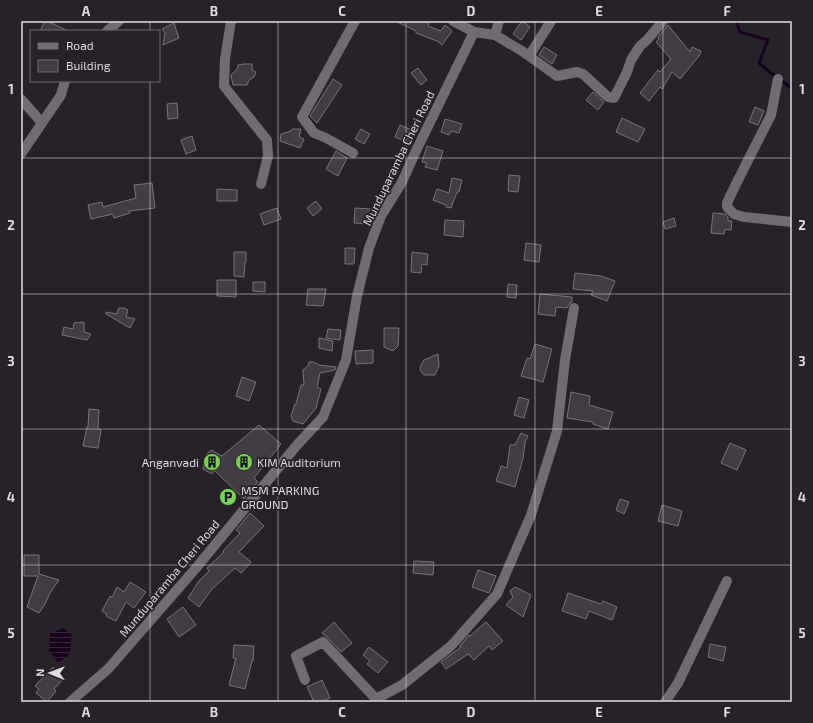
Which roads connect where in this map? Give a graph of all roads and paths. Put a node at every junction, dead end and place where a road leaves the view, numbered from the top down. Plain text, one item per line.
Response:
1 (119, 21) edge
2 (231, 21) edge
3 (355, 21) edge
4 (453, 21) edge
5 (499, 21) edge
6 (551, 21) edge
7 (663, 21) edge
8 (108, 30) edge
9 (474, 32) junction
10 (495, 35) junction
11 (529, 56) junction
12 (778, 78) dead end
13 (65, 82) edge
14 (21, 99) edge
15 (42, 123) junction
16 (353, 153) dead end
17 (21, 154) edge
18 (262, 184) dead end
19 (792, 222) edge
20 (574, 308) dead end
21 (727, 581) dead end
22 (305, 680) dead end
23 (376, 701) edge
24 (70, 702) edge
25 (664, 702) edge

1 - 8 street
2 - 18 street
3 - 16 street
4 - 9 street
5 - 10 street
6 - 11 street
7 - 11 street
9 - 10 street
9 - 24 street, Munduparamba Cheri Road
10 - 11 street
12 - 19 street
13 - 15 street
14 - 15 street
15 - 17 street
20 - 23 street
21 - 25 street
22 - 23 street

